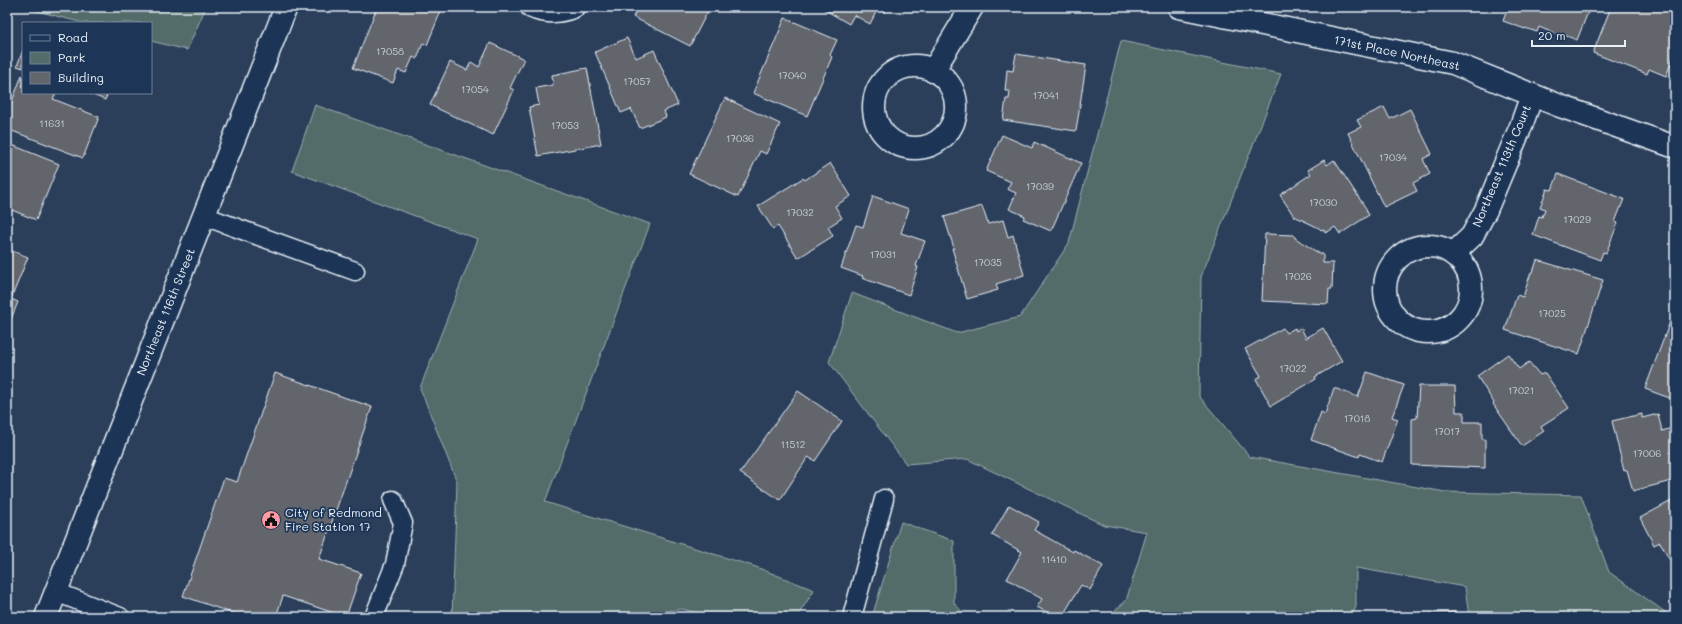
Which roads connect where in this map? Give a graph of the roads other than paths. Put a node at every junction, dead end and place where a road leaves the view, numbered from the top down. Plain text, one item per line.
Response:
1 (286, 7) edge
2 (532, 7) edge
3 (573, 7) edge
4 (972, 7) edge
5 (1179, 7) edge
6 (933, 71) dead end
7 (1532, 94) junction
8 (1675, 147) edge
9 (204, 216) junction
10 (1453, 254) dead end
11 (355, 271) dead end
12 (884, 499) dead end
13 (393, 500) dead end
14 (56, 592) junction
15 (46, 617) edge
16 (120, 617) edge
17 (374, 617) edge
18 (852, 617) edge

1 - 9 street, Northeast 116th Street
2 - 3 street
4 - 6 street
5 - 7 street, 171st Place Northeast
7 - 8 street, 171st Place Northeast
7 - 10 street, Northeast 113th Court
9 - 11 lane
9 - 14 street, Northeast 116th Street
12 - 18 lane
13 - 17 lane
14 - 15 street, Northeast 116th Street
14 - 16 lane

